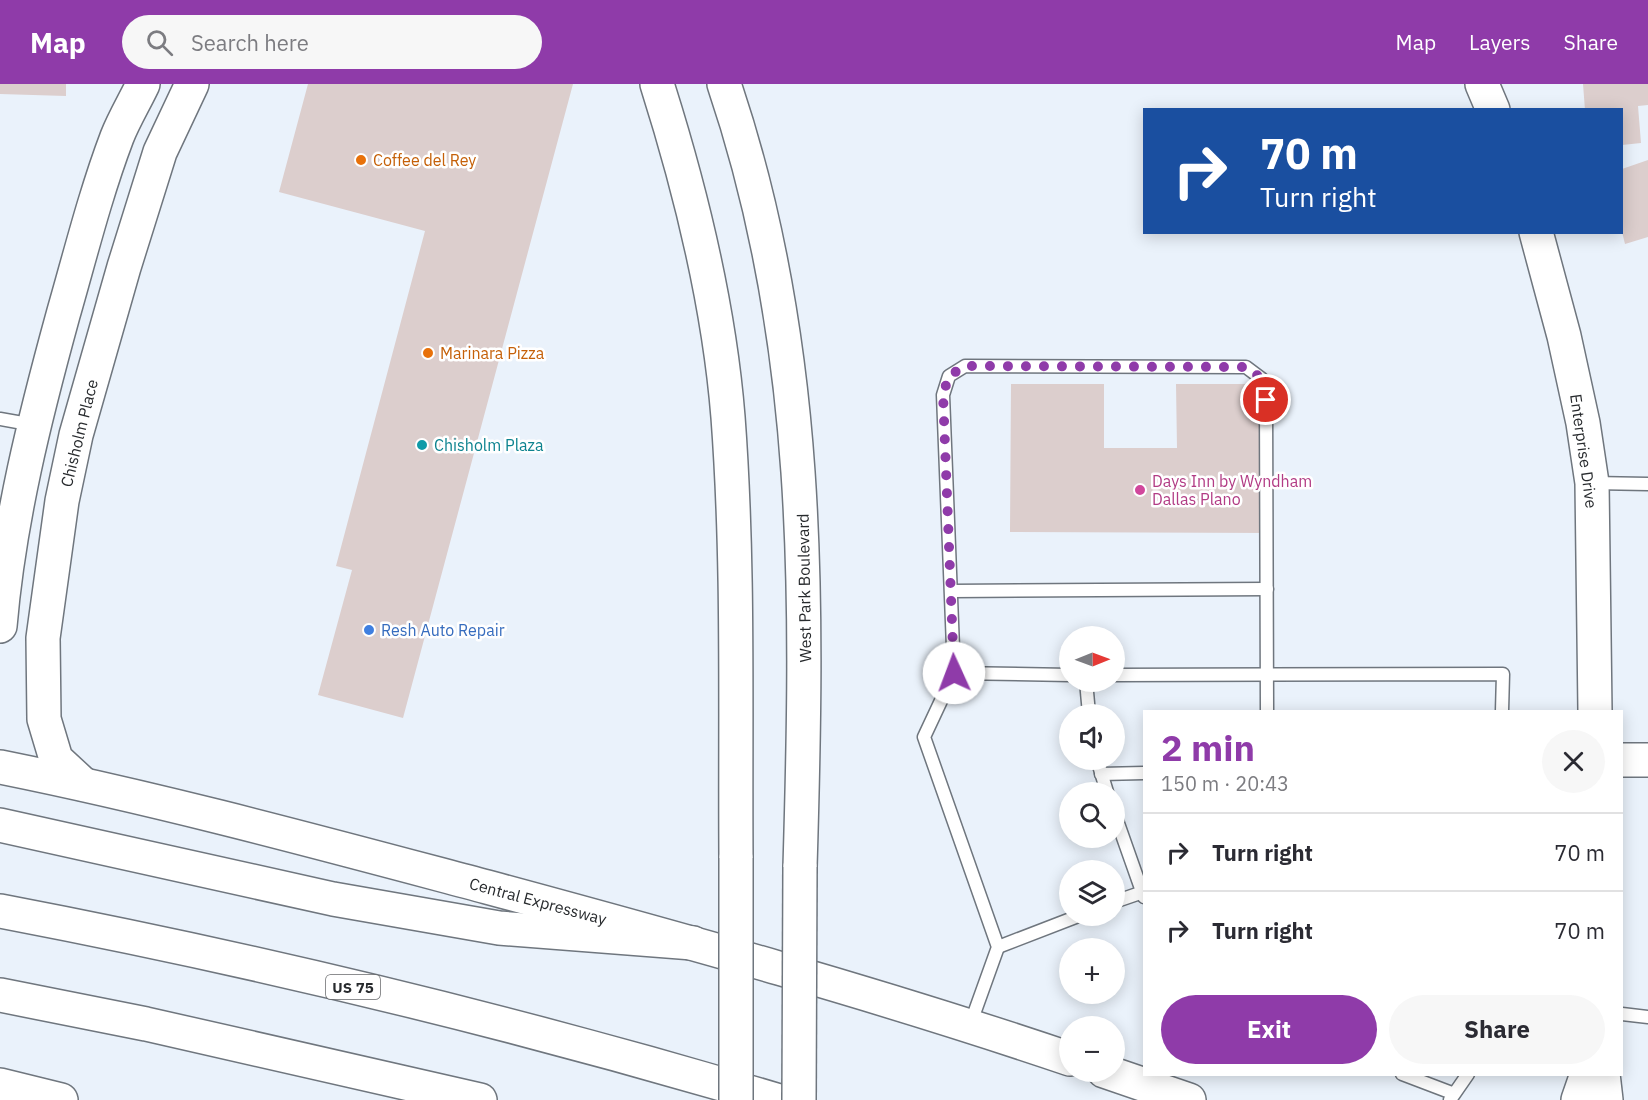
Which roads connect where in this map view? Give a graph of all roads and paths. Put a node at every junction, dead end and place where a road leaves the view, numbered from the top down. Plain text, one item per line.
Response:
1 (143, 84) edge
2 (192, 84) edge
3 (657, 84) edge
4 (724, 84) edge
5 (1482, 84) edge
6 (1492, 108) edge
7 (1537, 234) edge
8 (0, 419) edge
9 (34, 424) junction
10 (76, 435) junction
11 (1592, 483) junction
12 (1648, 484) edge
13 (1267, 589) junction
14 (952, 591) junction
15 (0, 626) edge
16 (954, 673) junction
17 (1059, 675) edge
18 (1125, 675) edge
19 (1267, 675) junction
20 (1268, 710) edge
21 (1502, 710) edge
22 (1594, 710) edge
23 (1623, 760) edge
24 (1648, 760) edge
25 (0, 766) edge
26 (1100, 770) edge
27 (1143, 773) edge
28 (1101, 774) junction
29 (1104, 782) edge
30 (83, 784) junction
31 (0, 825) edge
32 (1125, 842) edge
33 (1143, 891) edge
34 (1143, 894) edge
35 (1125, 900) edge
36 (0, 911) edge
37 (1059, 923) edge
38 (693, 943) junction
39 (998, 947) junction
40 (0, 995) edge
41 (1623, 1014) edge
42 (1648, 1017) edge
43 (970, 1026) junction
44 (1059, 1055) edge
45 (1406, 1076) edge
46 (1466, 1076) edge
47 (1586, 1076) edge
48 (1604, 1076) edge
49 (1125, 1078) edge
50 (0, 1085) edge
51 (1451, 1096) edge
52 (61, 1100) edge
53 (480, 1100) edge
54 (736, 1100) edge
55 (776, 1100) edge
56 (799, 1100) edge
57 (1189, 1100) edge
58 (1578, 1100) edge
59 (1606, 1100) edge

1 - 9 main road
2 - 10 main road, Chisholm Place
3 - 54 main road, bridge
4 - 56 main road, West Park Boulevard, bridge
5 - 6 main road
7 - 11 main road, Enterprise Drive
8 - 9 lane
9 - 10 main road
9 - 15 main road
10 - 30 main road, Chisholm Place
11 - 12 lane
11 - 22 main road, Enterprise Drive
13 - 14 lane
13 - 14 lane
13 - 19 lane
14 - 16 lane
16 - 17 lane
16 - 39 lane
18 - 19 lane
19 - 20 lane
19 - 21 lane
23 - 24 main road
25 - 30 main road, Central Expressway
26 - 28 lane
27 - 28 lane
28 - 29 lane
30 - 38 main road, Central Expressway
31 - 38 main road
32 - 33 lane
34 - 35 lane
36 - 55 main road, US 75
37 - 39 lane
38 - 43 main road, Central Expressway
39 - 43 lane
40 - 53 main road
41 - 42 lane
43 - 44 main road, Central Expressway
45 - 51 lane
46 - 51 lane
47 - 58 main road
48 - 59 main road
49 - 57 main road
50 - 52 main road

